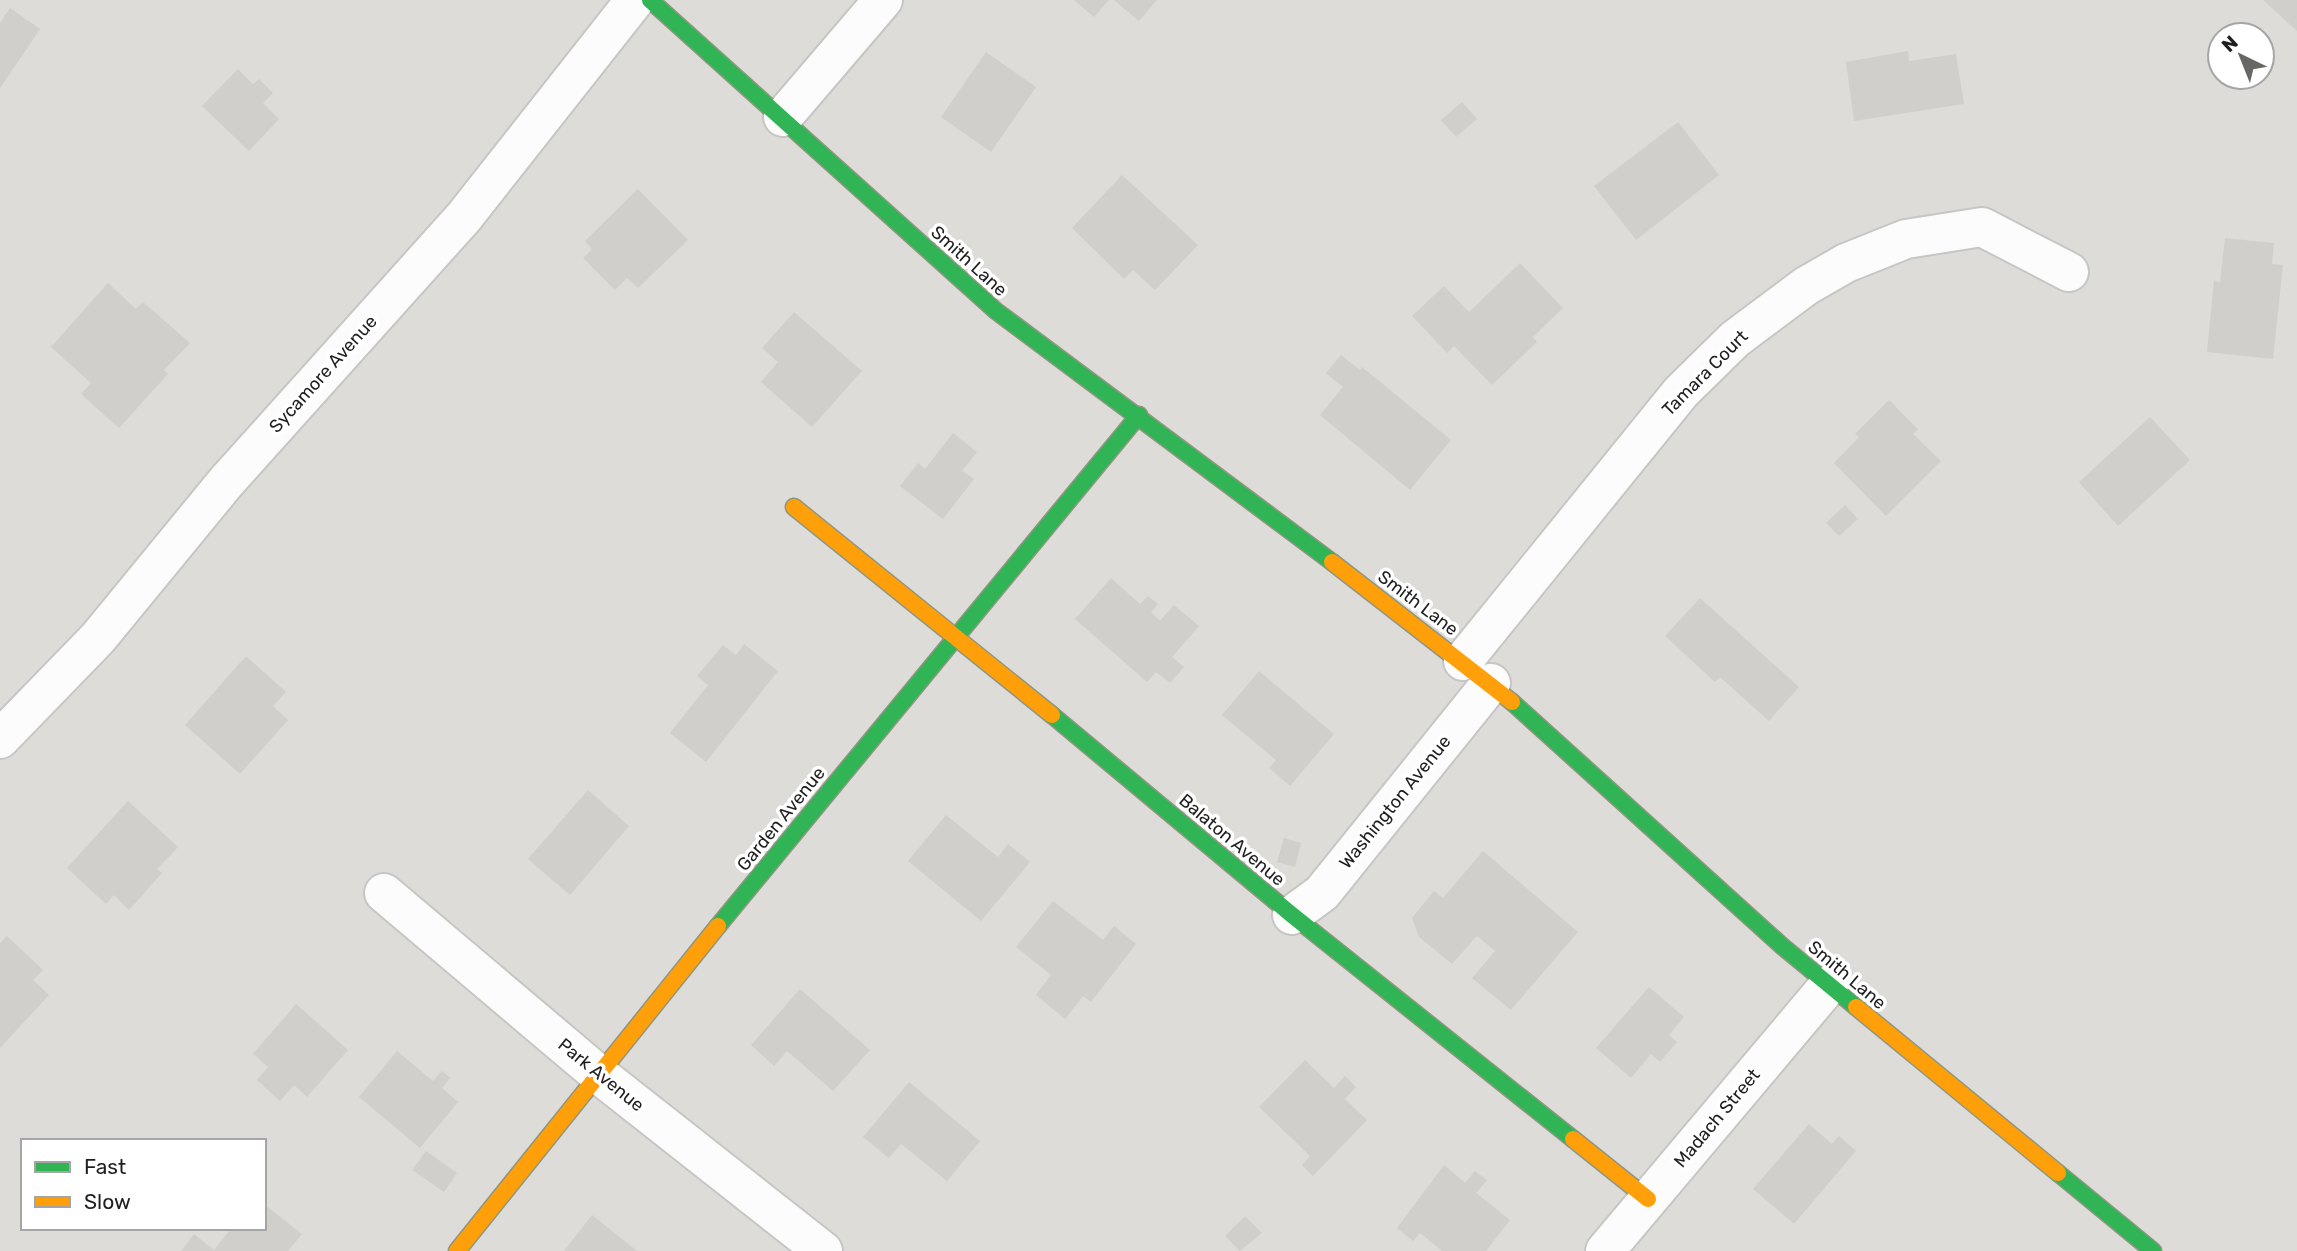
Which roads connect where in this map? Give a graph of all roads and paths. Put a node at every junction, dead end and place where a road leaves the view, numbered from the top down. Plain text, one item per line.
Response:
1 (635, 0) edge
2 (650, 0) edge
3 (883, 0) edge
4 (783, 117) junction
5 (2069, 272) dead end
6 (1139, 415) junction
7 (794, 507) dead end
8 (957, 635) junction
9 (1477, 672) junction
10 (0, 739) edge
11 (384, 893) dead end
12 (1292, 915) junction
13 (1829, 985) junction
14 (597, 1073) junction
15 (1648, 1199) junction
16 (457, 1251) edge
17 (823, 1251) edge
18 (1605, 1251) edge
19 (2153, 1251) edge

1 - 10 street, Sycamore Avenue
2 - 4 street, Smith Lane
3 - 4 street
4 - 6 street, Smith Lane
5 - 9 street, Tamara Court
6 - 8 street, Garden Avenue
6 - 9 street, Smith Lane
7 - 8 street, Balaton Avenue
8 - 12 street, Balaton Avenue
8 - 14 street, Garden Avenue
9 - 12 street, Washington Avenue
9 - 13 street, Smith Lane
11 - 14 street, Park Avenue
12 - 15 street, Balaton Avenue
13 - 15 street, Madach Street
13 - 19 street, Smith Lane
14 - 16 street, Garden Avenue
14 - 17 street, Park Avenue
15 - 18 street, Madach Street

